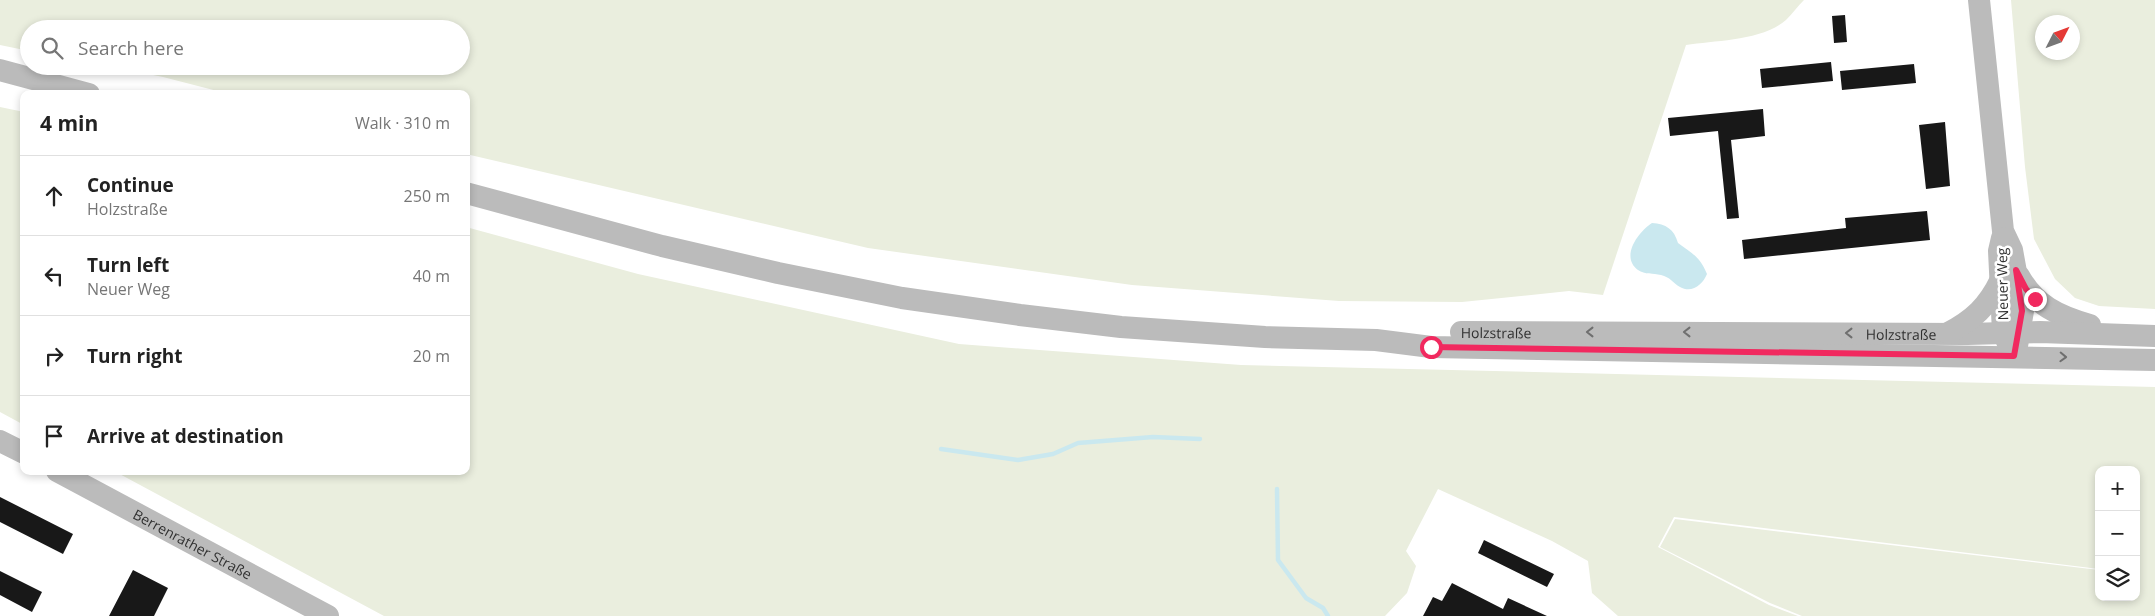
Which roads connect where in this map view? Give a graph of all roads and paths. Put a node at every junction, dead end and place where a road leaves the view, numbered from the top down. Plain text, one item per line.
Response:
1 (1979, 0) edge
2 (0, 70) edge
3 (0, 81) edge
4 (50, 84) junction
5 (73, 90) edge
6 (470, 194) edge
7 (2008, 275) junction
8 (2011, 332) junction
9 (1947, 333) junction
10 (2125, 334) junction
11 (2155, 336) edge
12 (1376, 340) junction
13 (2014, 356) junction
14 (2155, 360) edge
15 (0, 441) edge
16 (20, 451) edge
17 (64, 475) edge
18 (328, 616) edge

1 - 7 main road, Neuer Weg
2 - 4 main road
3 - 4 main road
4 - 5 main road
6 - 12 main road
7 - 8 main road, Neuer Weg
7 - 9 main road
7 - 10 main road
8 - 9 main road, Holzstraße
8 - 10 main road, Holzstraße
8 - 13 main road, Neuer Weg
9 -> 12 main road, Holzstraße
10 - 11 main road, Holzstraße
12 - 13 main road, Holzstraße
13 -> 14 main road, Holzstraße
15 - 16 main road
17 - 18 main road, Berrenrather Straße

